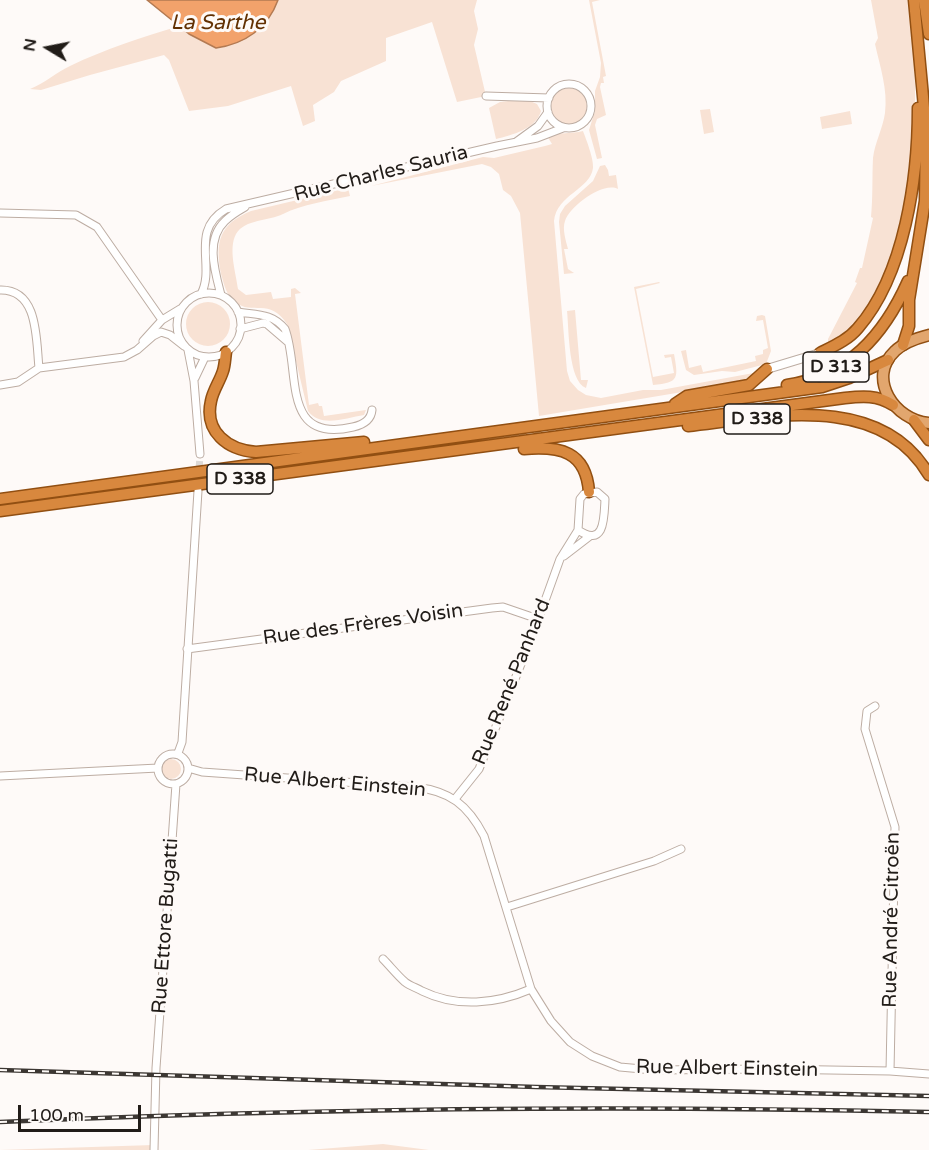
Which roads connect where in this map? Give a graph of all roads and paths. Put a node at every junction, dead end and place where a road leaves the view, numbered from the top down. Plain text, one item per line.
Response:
1 (914, 0) edge
2 (924, 0) edge
3 (929, 34) edge
4 (923, 79) junction
5 (486, 96) dead end
6 (549, 98) junction
7 (548, 112) junction
8 (563, 128) junction
9 (516, 142) junction
10 (246, 206) junction
11 (0, 213) edge
12 (913, 270) junction
13 (0, 290) edge
14 (201, 294) junction
15 (221, 295) junction
16 (181, 308) junction
17 (238, 312) junction
18 (162, 320) junction
19 (240, 329) junction
20 (929, 335) edge
21 (288, 342) junction
22 (903, 345) junction
23 (186, 348) junction
24 (137, 350) junction
25 (226, 352) junction
26 (820, 353) joint
27 (205, 357) junction
28 (888, 360) junction
29 (39, 368) junction
30 (768, 369) joint
31 (194, 381) junction
32 (0, 385) edge
33 (716, 401) junction
34 (892, 405) junction
35 (671, 407) junction
36 (372, 410) dead end
37 (914, 420) junction
38 (929, 423) edge
39 (458, 436) junction
40 (566, 436) junction
41 (929, 440) edge
42 (480, 448) junction
43 (200, 454) tunnel mouth
44 (929, 475) edge
45 (102, 485) junction
46 (198, 491) tunnel mouth
47 (0, 492) edge
48 (589, 492) junction
49 (0, 499) edge
50 (0, 511) edge
51 (578, 530) junction
52 (590, 536) junction
53 (560, 559) junction
54 (538, 619) junction
55 (187, 649) junction
56 (875, 706) dead end
57 (178, 753) junction
58 (158, 768) junction
59 (188, 768) junction
60 (0, 776) edge
61 (176, 784) junction
62 (455, 799) junction
63 (681, 849) dead end
64 (507, 907) junction
65 (382, 959) dead end
66 (531, 989) junction
67 (890, 1071) junction
68 (929, 1074) edge
69 (154, 1150) edge

1 - 4 highway, D 313
2 - 3 highway
4 - 12 highway, D 313
4 - 26 highway, D 313
5 - 6 street
6 - 7 street
6 - 8 street
7 - 8 street
7 - 9 street, Rue Charles Sauria
8 - 9 street, Rue Charles Sauria
9 - 10 street, Rue Charles Sauria
10 - 14 street, Rue Charles Sauria
10 - 15 street, Rue Charles Sauria
11 - 18 street
12 - 22 highway, D 313
12 - 33 highway, D 313
13 - 29 street
14 - 15 street
14 - 16 street
15 - 17 street
16 - 18 street
16 - 23 street
17 - 19 street
17 - 21 street
18 - 24 street
19 - 21 street
19 - 25 street
20 - 22 main road
21 - 36 street
22 - 28 main road
23 - 24 street
23 - 27 street
23 - 31 street
24 - 29 street
25 - 27 street
25 - 39 highway
26 - 30 street, D 313
27 - 31 street
28 - 33 highway, D 338
28 - 34 main road
29 - 32 street
30 - 35 highway, D 313
31 - 43 street
33 - 35 highway, D 338
34 - 37 main road
34 - 40 highway, D 338
35 - 39 highway, D 338
37 - 38 main road
37 - 41 highway
39 - 45 highway, D 338
40 - 42 highway, D 338
40 - 44 highway, D 338
42 - 48 highway
42 - 50 highway, D 338
45 - 47 highway
45 - 49 highway, D 338
46 - 55 street
48 - 51 street
48 - 52 street
51 - 52 street
51 - 53 street, Rue René Panhard
52 - 53 street
53 - 54 street, Rue René Panhard
54 - 55 street, Rue des Frères Voisin
54 - 62 street, Rue René Panhard
55 - 57 street
56 - 67 street, Rue André Citroën
57 - 58 street
57 - 59 street
58 - 60 street
58 - 61 street
59 - 61 street
59 - 62 street, Rue Albert Einstein
61 - 69 street, Rue Ettore Bugatti
62 - 64 street, Rue Albert Einstein
63 - 64 street
64 - 66 street, Rue Albert Einstein
65 - 66 street
66 - 67 street, Rue Albert Einstein
67 - 68 street, Rue Albert Einstein

